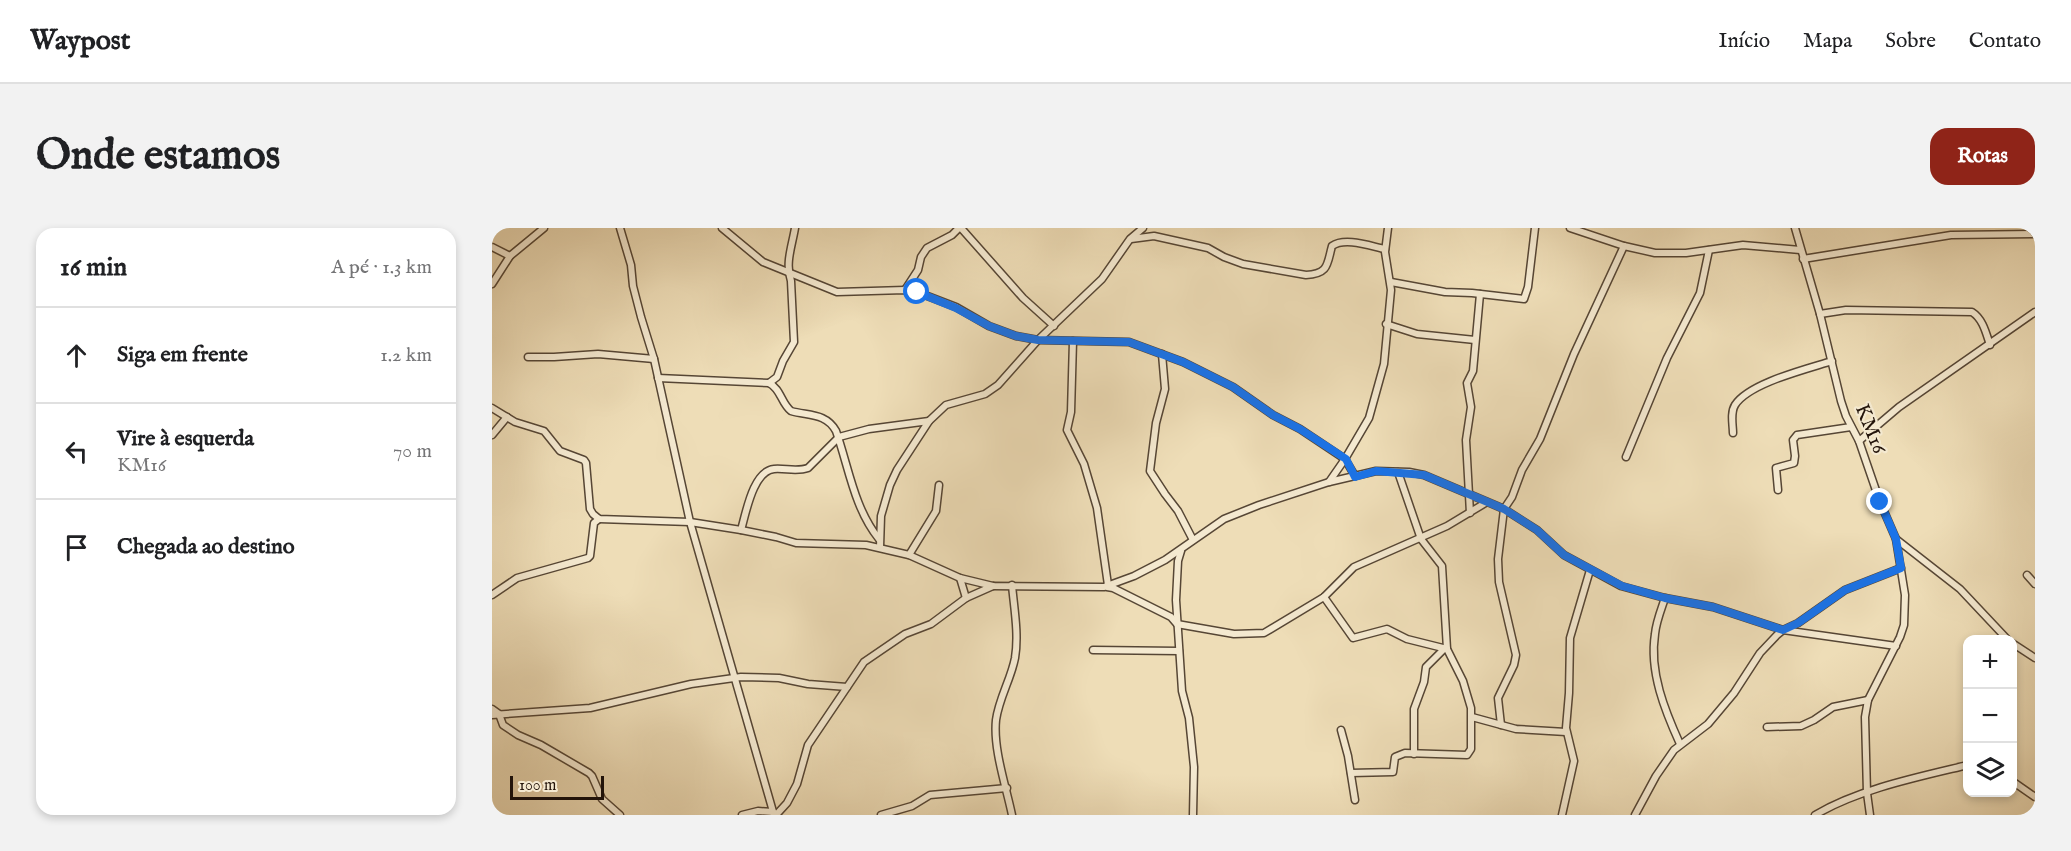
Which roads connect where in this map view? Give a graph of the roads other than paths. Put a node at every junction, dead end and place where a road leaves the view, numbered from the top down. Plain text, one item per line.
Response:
1 (544, 228) edge
2 (620, 228) edge
3 (722, 228) edge
4 (795, 228) edge
5 (960, 228) edge
6 (1143, 228) edge
7 (1156, 228) edge
8 (1388, 228) edge
9 (1535, 228) edge
10 (1570, 228) edge
11 (1795, 228) edge
12 (2035, 234) edge
13 (1154, 236) junction
14 (1130, 239) junction
15 (1624, 246) junction
16 (492, 247) edge
17 (1385, 249) junction
18 (1709, 250) junction
19 (1800, 250) junction
20 (510, 256) junction
21 (1803, 259) junction
22 (788, 274) junction
23 (1391, 282) junction
24 (492, 284) edge
25 (905, 290) junction
26 (1480, 294) junction
27 (2035, 312) edge
28 (1820, 314) junction
29 (1386, 324) junction
30 (1054, 326) junction
31 (1038, 340) junction
32 (1475, 340) junction
33 (1073, 341) junction
34 (1990, 345) junction
35 (1162, 354) junction
36 (528, 357) dead end
37 (654, 359) junction
38 (1832, 361) junction
39 (658, 378) junction
40 (769, 383) junction
41 (492, 408) edge
42 (507, 417) junction
43 (929, 421) junction
44 (1851, 428) junction
45 (1733, 433) dead end
46 (492, 435) edge
47 (839, 437) junction
48 (1859, 441) junction
49 (1626, 457) dead end
50 (1346, 459) junction
51 (1398, 472) junction
52 (1355, 477) junction
53 (1329, 482) junction
54 (939, 485) dead end
55 (1778, 490) dead end
56 (1469, 495) junction
57 (1487, 502) junction
58 (1504, 509) junction
59 (1470, 513) junction
60 (600, 519) junction
61 (690, 522) junction
62 (741, 530) junction
63 (1421, 538) junction
64 (1896, 539) junction
65 (879, 540) junction
66 (1193, 540) junction
67 (880, 547) junction
68 (1182, 550) junction
69 (909, 555) junction
70 (1901, 568) junction
71 (1590, 570) junction
72 (2027, 575) dead end
73 (960, 578) junction
74 (2035, 584) edge
75 (1012, 585) junction
76 (993, 586) junction
77 (1106, 586) junction
78 (492, 595) edge
79 (1324, 597) junction
80 (966, 598) junction
81 (1665, 598) junction
82 (1177, 624) junction
83 (1783, 630) junction
84 (2004, 635) edge
85 (1896, 646) junction
86 (2017, 646) edge
87 (1446, 649) junction
88 (1093, 650) dead end
89 (1179, 651) junction
90 (2035, 658) edge
91 (734, 678) junction
92 (847, 687) junction
93 (1868, 700) junction
94 (492, 709) edge
95 (495, 714) edge
96 (1472, 717) junction
97 (1501, 725) junction
98 (1767, 727) dead end
99 (1341, 730) dead end
100 (1566, 732) junction
101 (1680, 744) junction
102 (1414, 754) junction
103 (1963, 766) edge
104 (1351, 774) junction
105 (2017, 784) edge
106 (1007, 788) junction
107 (1867, 793) junction
108 (2035, 797) edge
109 (1355, 800) dead end
110 (775, 814) edge
111 (620, 815) edge
112 (742, 815) edge
113 (881, 815) edge
114 (1012, 815) edge
115 (1193, 815) edge
116 (1562, 815) edge
117 (1635, 815) edge
118 (1815, 815) edge
119 (1870, 815) edge

1 - 20 street
2 - 37 street
3 - 22 street
4 - 22 street
5 - 25 street
5 - 30 street
6 - 14 street
7 - 13 street
8 - 17 street
9 - 26 street
10 - 15 street
11 - 19 street, KM16
12 - 21 street
13 - 14 street
13 - 17 street
14 - 30 street
15 - 18 street
15 - 58 street
16 - 20 street
17 - 23 street
18 - 19 street
18 - 49 street
19 - 21 street, KM16
20 - 24 street
21 - 28 street, KM16
22 - 25 street
22 - 40 street
23 - 26 street
23 - 29 street
25 - 31 street
26 - 32 street
27 - 34 street
28 - 34 street
28 - 38 street, KM16
29 - 32 street
29 - 50 street
30 - 31 street
31 - 33 street
31 - 43 street
32 - 56 street
33 - 35 street
33 - 77 street
34 - 48 street
35 - 50 street
35 - 66 street
36 - 37 street
37 - 39 street
38 - 44 street, KM16
38 - 45 street
39 - 40 street
39 - 61 street
40 - 47 street
41 - 42 street
42 - 46 street
42 - 60 street
43 - 47 street
43 - 65 street
44 - 48 street, KM16
44 - 55 street
47 - 62 street
47 - 65 street
48 - 64 street, KM16
50 - 52 street
50 - 53 street
51 - 52 street
51 - 56 street
51 - 63 street
52 - 53 street
53 - 66 street
54 - 69 street
56 - 57 street
56 - 59 street
57 - 58 street
57 - 59 street
58 - 71 street
58 - 97 street
59 - 63 street
60 - 61 street
60 - 78 street
61 - 62 street
61 - 91 street
62 - 67 street
63 - 79 street
63 - 87 street
64 - 70 street, KM16
64 - 84 street
65 - 67 street
66 - 68 street
67 - 69 street
68 - 77 street
68 - 82 street
69 - 73 street
70 - 83 street
70 - 85 street, KM16
71 - 81 street
71 - 100 street
72 - 74 street
73 - 76 street
73 - 80 street
75 - 76 street
75 - 77 street
75 - 106 street
76 - 80 street
77 - 82 street
79 - 82 street
79 - 87 street
80 - 92 street
81 - 83 street
81 - 101 street
82 - 89 street
83 - 85 street
83 - 101 street
85 - 93 street, KM16
86 - 90 street
87 - 96 street
87 - 102 street
88 - 89 street
89 - 115 street
91 - 92 street
91 - 95 street
91 - 110 street
92 - 110 street
93 - 98 street
93 - 107 street, KM16
94 - 95 street
95 - 111 street
96 - 97 street
96 - 102 street
97 - 100 street
99 - 104 street
100 - 116 street
101 - 117 street
102 - 104 street
103 - 107 street
104 - 109 street
105 - 108 street
106 - 113 street
106 - 114 street
107 - 118 street
107 - 119 street, KM16
110 - 112 street

